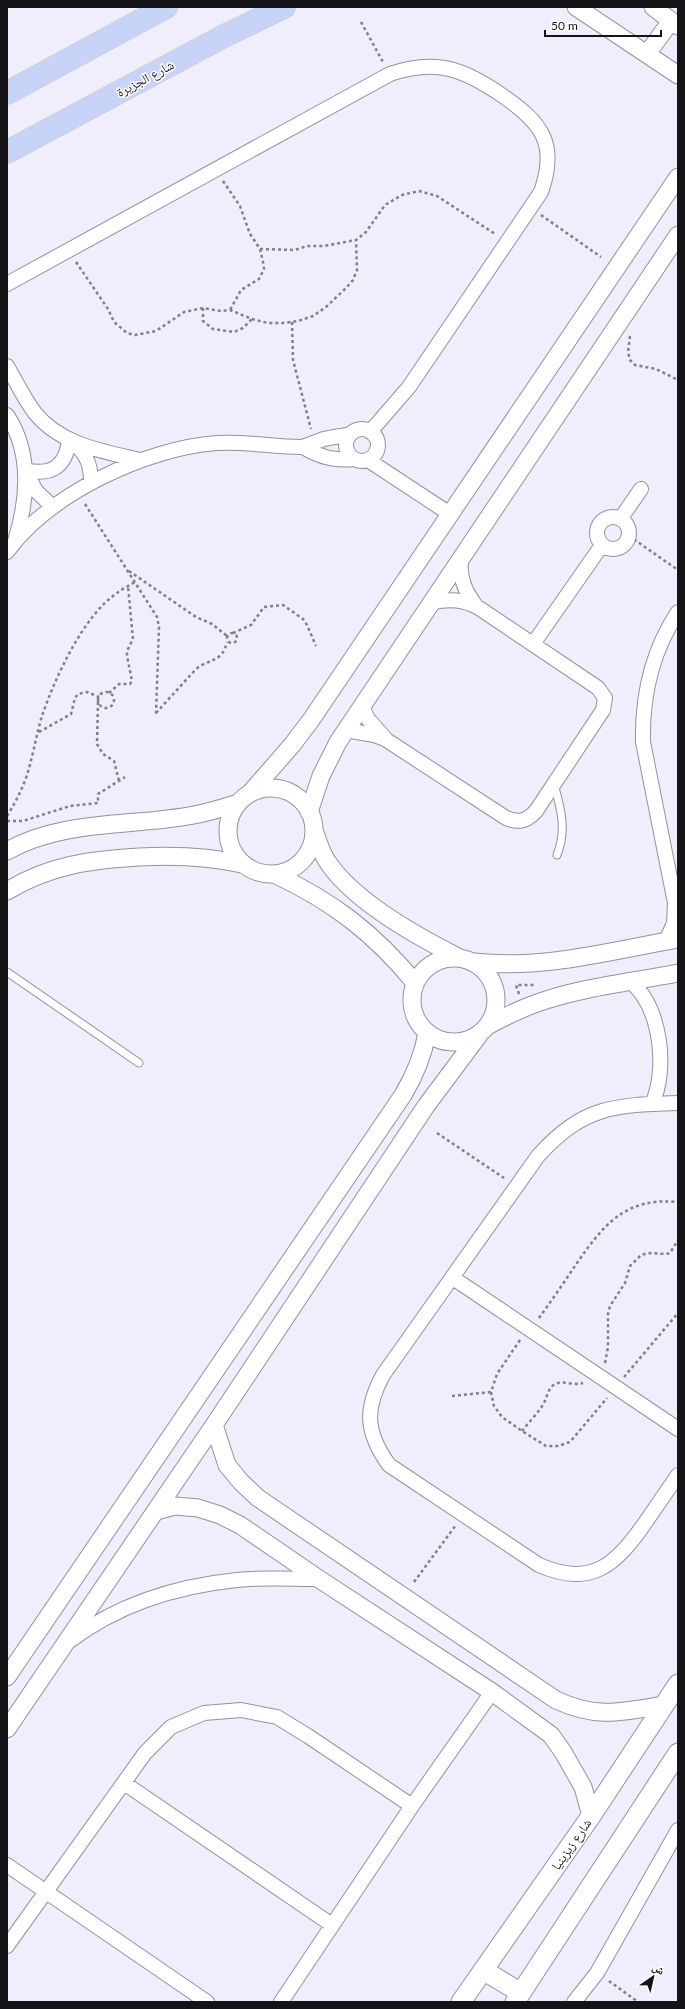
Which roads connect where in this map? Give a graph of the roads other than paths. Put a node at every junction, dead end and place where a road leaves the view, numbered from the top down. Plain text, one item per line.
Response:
1 (166, 7) edge
2 (284, 7) edge
3 (576, 7) edge
4 (653, 7) edge
5 (674, 24) edge
6 (647, 54) junction
7 (678, 75) edge
8 (7, 93) edge
9 (7, 152) edge
10 (676, 182) edge
11 (678, 235) edge
12 (7, 284) edge
13 (7, 366) edge
14 (7, 415) edge
15 (370, 432) junction
16 (351, 434) junction
17 (70, 440) junction
18 (309, 445) junction
19 (140, 460) junction
20 (361, 460) junction
21 (25, 470) junction
22 (91, 482) junction
23 (641, 489) dead end
24 (53, 507) junction
25 (450, 514) junction
26 (621, 518) junction
27 (602, 545) junction
28 (11, 546) edge
29 (461, 559) junction
30 (432, 602) junction
31 (476, 606) junction
32 (678, 612) edge
33 (533, 644) junction
34 (362, 706) junction
35 (346, 730) junction
36 (385, 739) junction
37 (554, 783) junction
38 (244, 798) junction
39 (312, 820) junction
40 (7, 851) edge
41 (558, 855) dead end
42 (242, 864) junction
43 (274, 874) junction
44 (7, 891) edge
45 (677, 905) edge
46 (672, 940) edge
47 (467, 960) junction
48 (7, 972) edge
49 (678, 974) edge
50 (631, 982) junction
51 (415, 983) junction
52 (484, 1030) junction
53 (427, 1033) junction
54 (139, 1063) dead end
55 (678, 1103) edge
56 (652, 1104) junction
57 (453, 1278) junction
58 (214, 1425) junction
59 (678, 1430) edge
60 (678, 1475) edge
61 (156, 1511) junction
62 (320, 1579) junction
63 (63, 1646) junction
64 (7, 1677) edge
65 (678, 1684) edge
66 (492, 1692) junction
67 (664, 1705) junction
68 (7, 1729) edge
69 (678, 1753) edge
70 (124, 1782) junction
71 (412, 1806) junction
72 (591, 1816) junction
73 (678, 1830) edge
74 (7, 1865) edge
75 (46, 1892) junction
76 (332, 1925) junction
77 (7, 1946) edge
78 (482, 1970) junction
79 (518, 1998) edge
80 (208, 2002) edge
81 (281, 2002) edge
82 (461, 2002) edge
83 (574, 2002) edge

1 - 8 main road
2 - 9 main road, شارع الجزيرة
3 - 6 street
4 - 5 street
5 - 6 street
6 - 7 street
10 - 25 street
11 - 29 street
12 - 15 street
13 - 17 street
14 - 21 street
15 - 16 street
15 - 20 street
16 - 18 street
16 - 20 street
17 - 19 street
17 - 21 street
17 - 22 street
18 - 19 street
18 - 20 street
19 - 22 street
20 - 25 street
21 - 24 street
21 - 28 street
22 - 24 street
23 - 26 street
24 - 28 street
25 - 38 street
26 - 27 street
26 - 27 street
27 - 33 street
29 - 30 street
29 - 31 street
30 - 31 street
30 - 34 street
31 - 33 street
32 - 45 street
33 - 37 street
34 - 35 street
34 - 36 street
35 - 36 street
35 - 39 street
36 - 37 street
37 - 41 lane
38 - 39 street
38 - 40 street
38 - 42 street
39 - 43 street
39 - 47 street
42 - 43 street
42 - 44 street
43 - 51 street
45 - 46 street
46 - 47 street
47 - 51 street
47 - 52 street
48 - 54 lane
49 - 50 street
50 - 52 street
50 - 56 street
51 - 53 street
52 - 53 street
52 - 58 street
53 - 64 street
55 - 56 street
56 - 57 street
57 - 59 street
57 - 60 street
58 - 61 street
58 - 67 street
61 - 62 street
61 - 63 street
62 - 63 street
62 - 66 street
63 - 68 street
65 - 67 main road, شارع زيزينيا
66 - 71 street
66 - 72 street
67 - 72 main road, شارع زيزينيا
69 - 79 main road
70 - 71 street
70 - 75 street
70 - 76 street
71 - 76 street
72 - 78 main road, شارع زيزينيا
73 - 83 street
74 - 75 street
75 - 77 street
75 - 80 street
76 - 81 street
78 - 79 main road
78 - 82 main road, شارع زيزينيا

